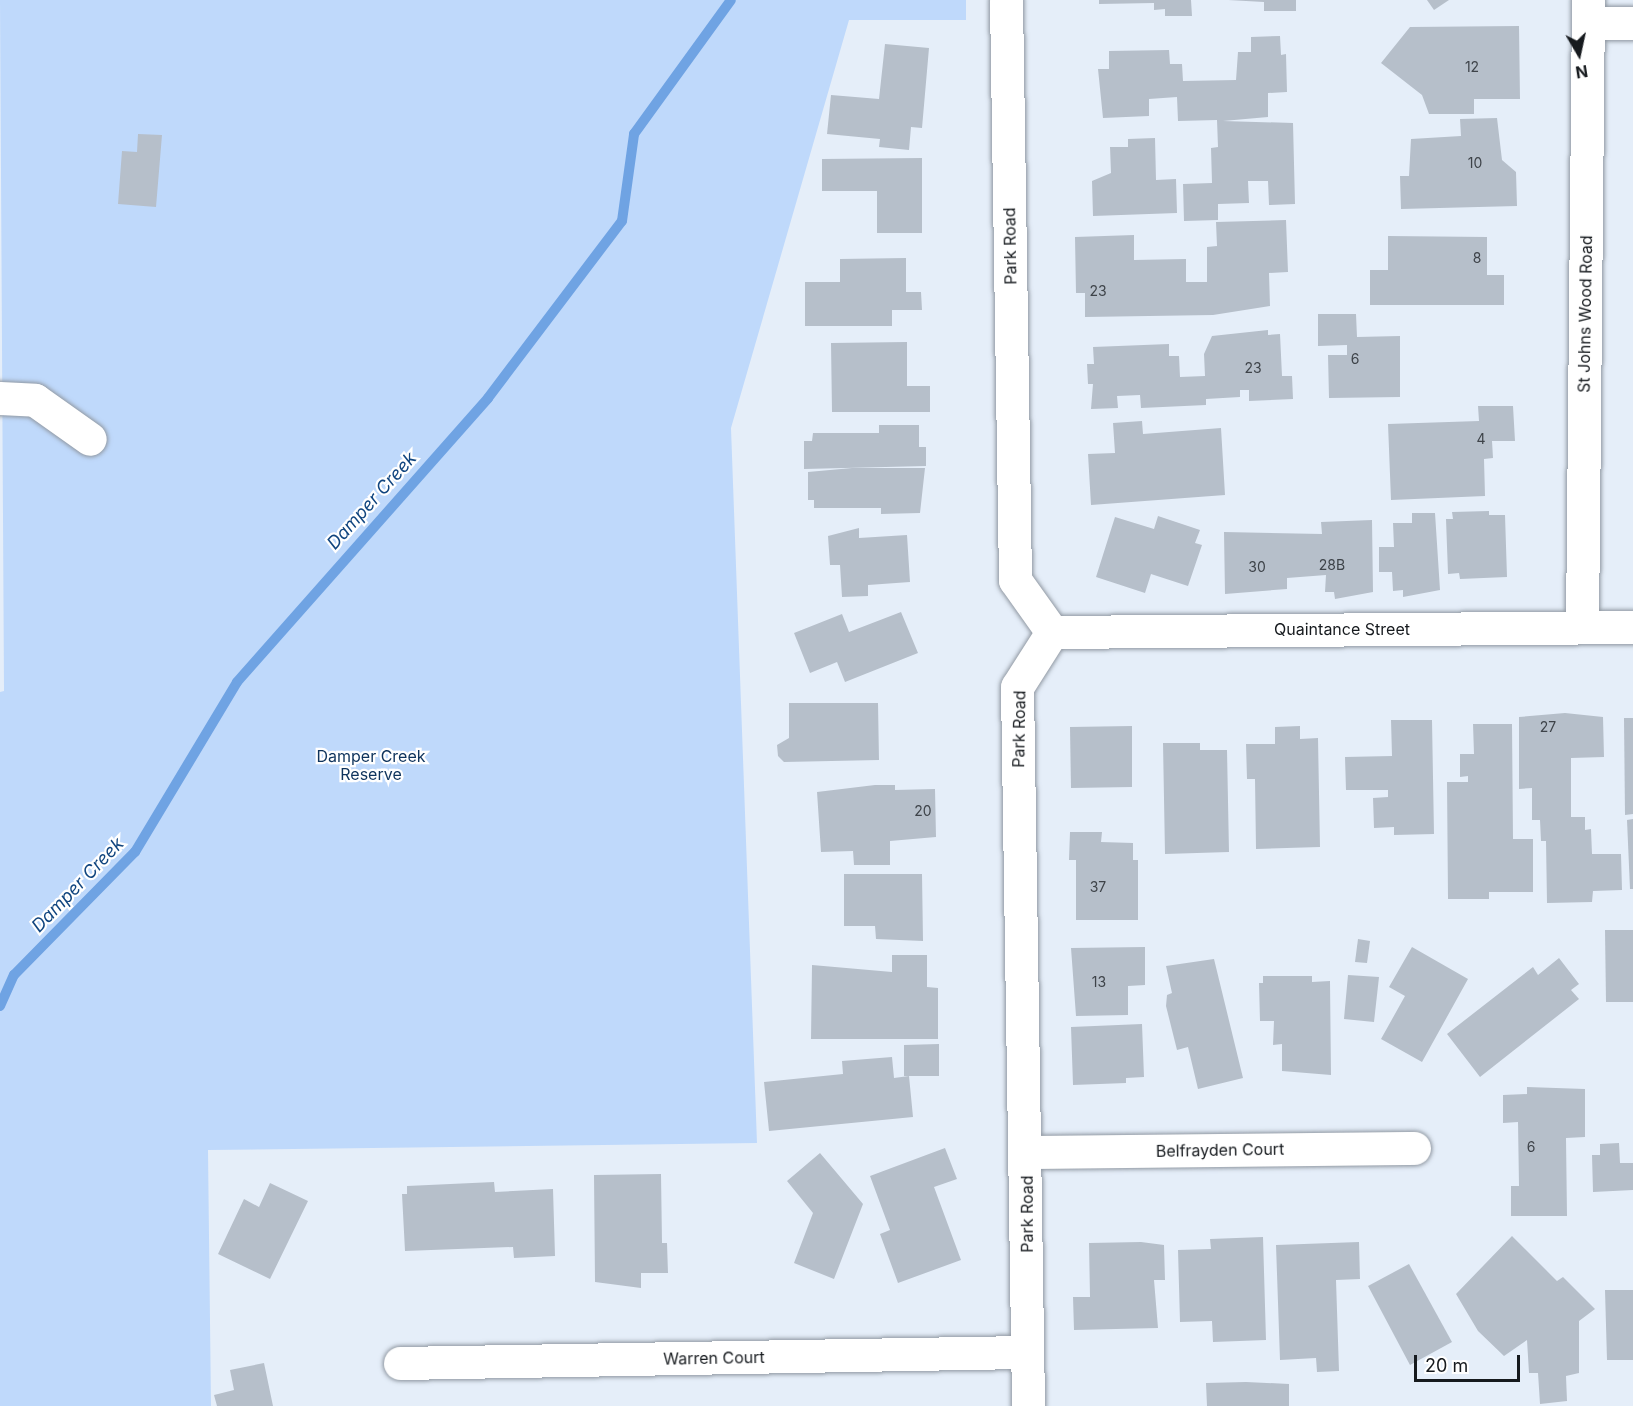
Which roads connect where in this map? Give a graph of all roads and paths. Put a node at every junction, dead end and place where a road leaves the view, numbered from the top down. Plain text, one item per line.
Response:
1 (1006, 0) edge
2 (1588, 11) edge
3 (1633, 23) edge
4 (0, 398) edge
5 (90, 439) dead end
6 (1582, 627) junction
7 (1633, 627) edge
8 (1052, 632) junction
9 (1414, 1148) dead end
10 (1026, 1152) junction
11 (1027, 1352) junction
12 (400, 1363) dead end
13 (1028, 1406) edge

1 - 8 street, Park Road
2 - 3 street
2 - 6 street, St Johns Wood Road
4 - 5 street
6 - 7 street, Quaintance Street
6 - 8 street, Quaintance Street
8 - 10 street, Park Road
9 - 10 street, Belfrayden Court
10 - 11 street, Park Road
11 - 12 street, Warren Court
11 - 13 street, Park Road

